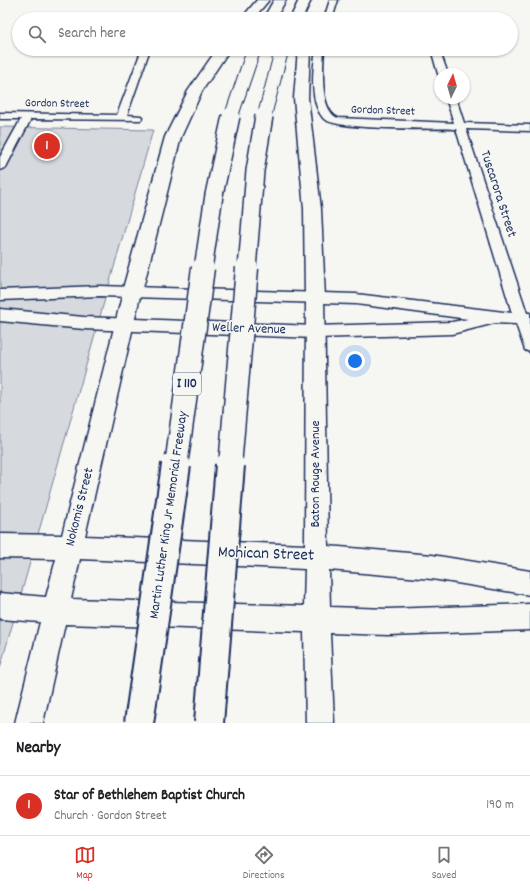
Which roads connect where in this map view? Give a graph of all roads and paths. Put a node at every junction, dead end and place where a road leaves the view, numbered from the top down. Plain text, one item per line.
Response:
1 (263, 0) edge
2 (280, 0) edge
3 (306, 0) edge
4 (334, 0) edge
5 (253, 12) edge
6 (273, 12) edge
7 (300, 12) edge
8 (330, 12) edge
9 (143, 56) edge
10 (219, 56) edge
11 (251, 56) edge
12 (280, 56) edge
13 (303, 56) edge
14 (319, 56) edge
15 (438, 56) edge
16 (442, 68) edge
17 (453, 104) edge
18 (0, 116) edge
19 (28, 116) junction
20 (121, 118) junction
21 (137, 118) dead end
22 (461, 126) junction
23 (530, 128) edge
24 (0, 167) edge
25 (132, 292) junction
26 (0, 295) edge
27 (315, 298) junction
28 (0, 315) edge
29 (498, 318) junction
30 (526, 319) edge
31 (124, 325) junction
32 (315, 332) junction
33 (530, 346) edge
34 (0, 546) edge
35 (71, 547) junction
36 (317, 557) junction
37 (530, 583) edge
38 (0, 606) edge
39 (56, 611) junction
40 (530, 616) edge
41 (317, 620) junction
42 (29, 723) edge
43 (139, 723) edge
44 (209, 723) edge
45 (320, 723) edge

1 - 5 highway
2 - 6 highway
3 - 7 highway
4 - 8 street
9 - 20 street
10 - 25 highway
11 - 43 highway, Martin Luther King Jr Memorial Freeway / I 110, bridge
12 - 44 highway, bridge
13 - 27 highway
14 - 22 street, Gordon Street
15 - 16 street
17 - 22 street, Tuscarora Street
18 - 19 street, Gordon Street
19 - 20 street, Gordon Street
19 - 24 street
20 - 21 street, Gordon Street
22 - 23 street, Gordon Street
22 - 30 street, Tuscarora Street
25 - 26 street, Weller Avenue
25 - 27 street, Weller Avenue
25 - 31 street, Nokomis Street
27 - 29 street, Weller Avenue
27 - 32 street, Baton Rouge Avenue
28 - 31 street, Weller Avenue
29 - 30 street, Weller Avenue
29 - 32 street, Weller Avenue
30 - 33 street, Tuscarora Street
31 - 32 street, Weller Avenue
31 - 35 street, Nokomis Street
32 - 36 street, Baton Rouge Avenue
34 - 35 street, Mohican Street
35 - 36 street, Mohican Street
35 - 39 street, Nokomis Street
36 - 37 street, Mohican Street
36 - 41 street, Baton Rouge Avenue
38 - 39 street
39 - 41 street
39 - 42 street, Nokomis Street
40 - 41 street
41 - 45 street, Baton Rouge Avenue

